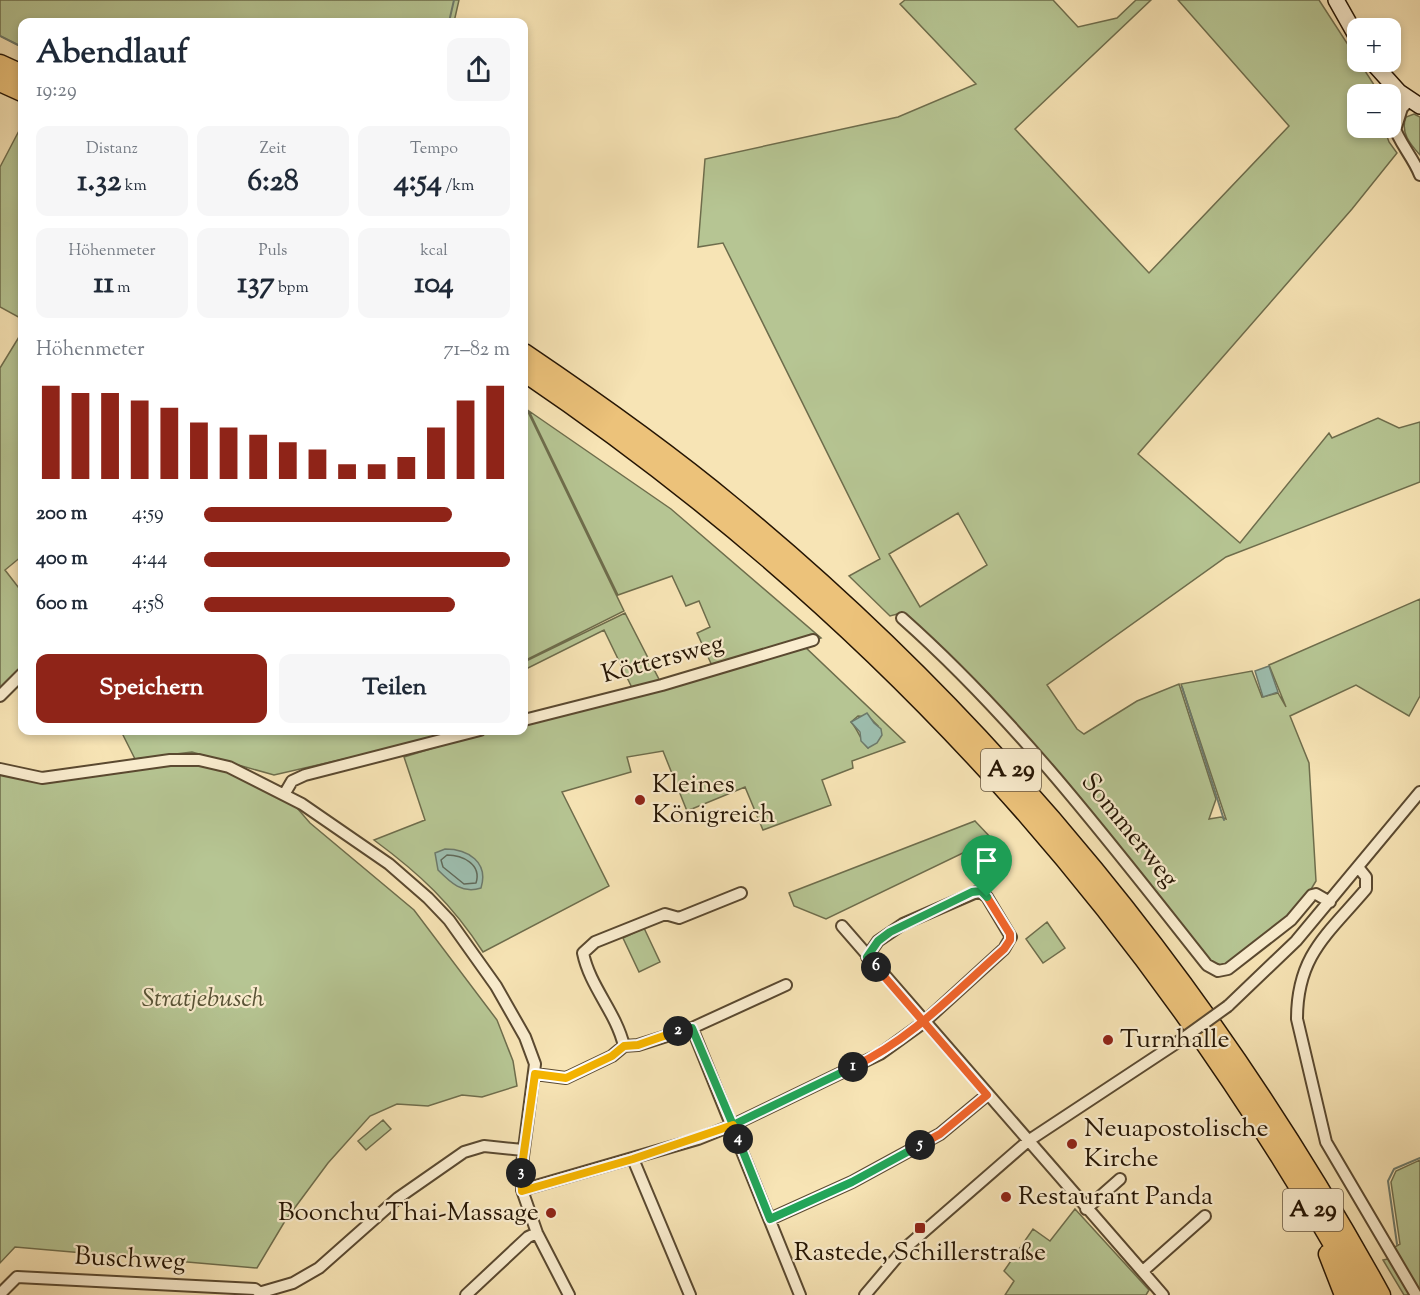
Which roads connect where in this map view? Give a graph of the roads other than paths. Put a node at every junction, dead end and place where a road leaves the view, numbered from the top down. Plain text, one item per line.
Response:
1 (1336, 0) edge
2 (1347, 20) edge
3 (0, 64) edge
4 (18, 72) edge
5 (1382, 72) edge
6 (0, 82) edge
7 (18, 90) edge
8 (1410, 99) edge
9 (1420, 175) edge
10 (528, 356) edge
11 (528, 375) edge
12 (902, 618) dead end
13 (813, 640) dead end
14 (18, 678) edge
15 (0, 696) edge
16 (528, 719) edge
17 (461, 735) edge
18 (0, 769) edge
19 (1420, 792) edge
20 (285, 793) junction
21 (1358, 867) junction
22 (741, 893) dead end
23 (1330, 902) junction
24 (842, 926) dead end
25 (867, 957) junction
26 (786, 986) dead end
27 (923, 1023) junction
28 (692, 1028) junction
29 (624, 1046) junction
30 (535, 1074) junction
31 (987, 1095) junction
32 (733, 1125) junction
33 (1262, 1126) junction
34 (1028, 1141) junction
35 (523, 1150) junction
36 (633, 1159) junction
37 (1120, 1179) dead end
38 (522, 1191) junction
39 (1086, 1209) junction
40 (1205, 1216) dead end
41 (770, 1219) junction
42 (537, 1233) junction
43 (1143, 1271) junction
44 (0, 1294) edge
45 (262, 1294) edge
46 (466, 1295) edge
47 (569, 1295) edge
48 (690, 1295) edge
49 (800, 1295) edge
50 (865, 1295) edge
51 (1163, 1295) edge
52 (1344, 1295) edge
53 (1362, 1295) edge
54 (1381, 1295) edge
55 (1416, 1295) edge

1 - 2 street
3 - 4 highway
5 - 8 street
6 - 7 highway
8 - 9 street
10 - 54 highway, A 29
11 - 33 highway, A 29
12 - 23 street, Sommerweg
13 - 16 street, Köttersweg
14 - 15 street
17 - 20 street
18 - 20 street
19 - 21 street
20 - 30 street
21 - 23 street
21 - 55 street
22 - 29 street
23 - 34 street, bridge
24 - 25 street
25 - 27 street
25 - 27 street
26 - 28 street
27 - 31 street
27 - 32 street
28 - 29 street
28 - 32 street
29 - 30 street
30 - 35 street
31 - 34 street
31 - 41 street
32 - 36 street
32 - 41 street
33 - 52 highway
33 - 53 highway, A 29
34 - 39 street
34 - 50 street
35 - 38 street
35 - 45 street
36 - 38 street
36 - 48 street
37 - 39 street
38 - 42 street
39 - 43 street
40 - 43 street
41 - 49 street
42 - 46 street
42 - 47 street
43 - 51 street
44 - 45 street, Buschweg

